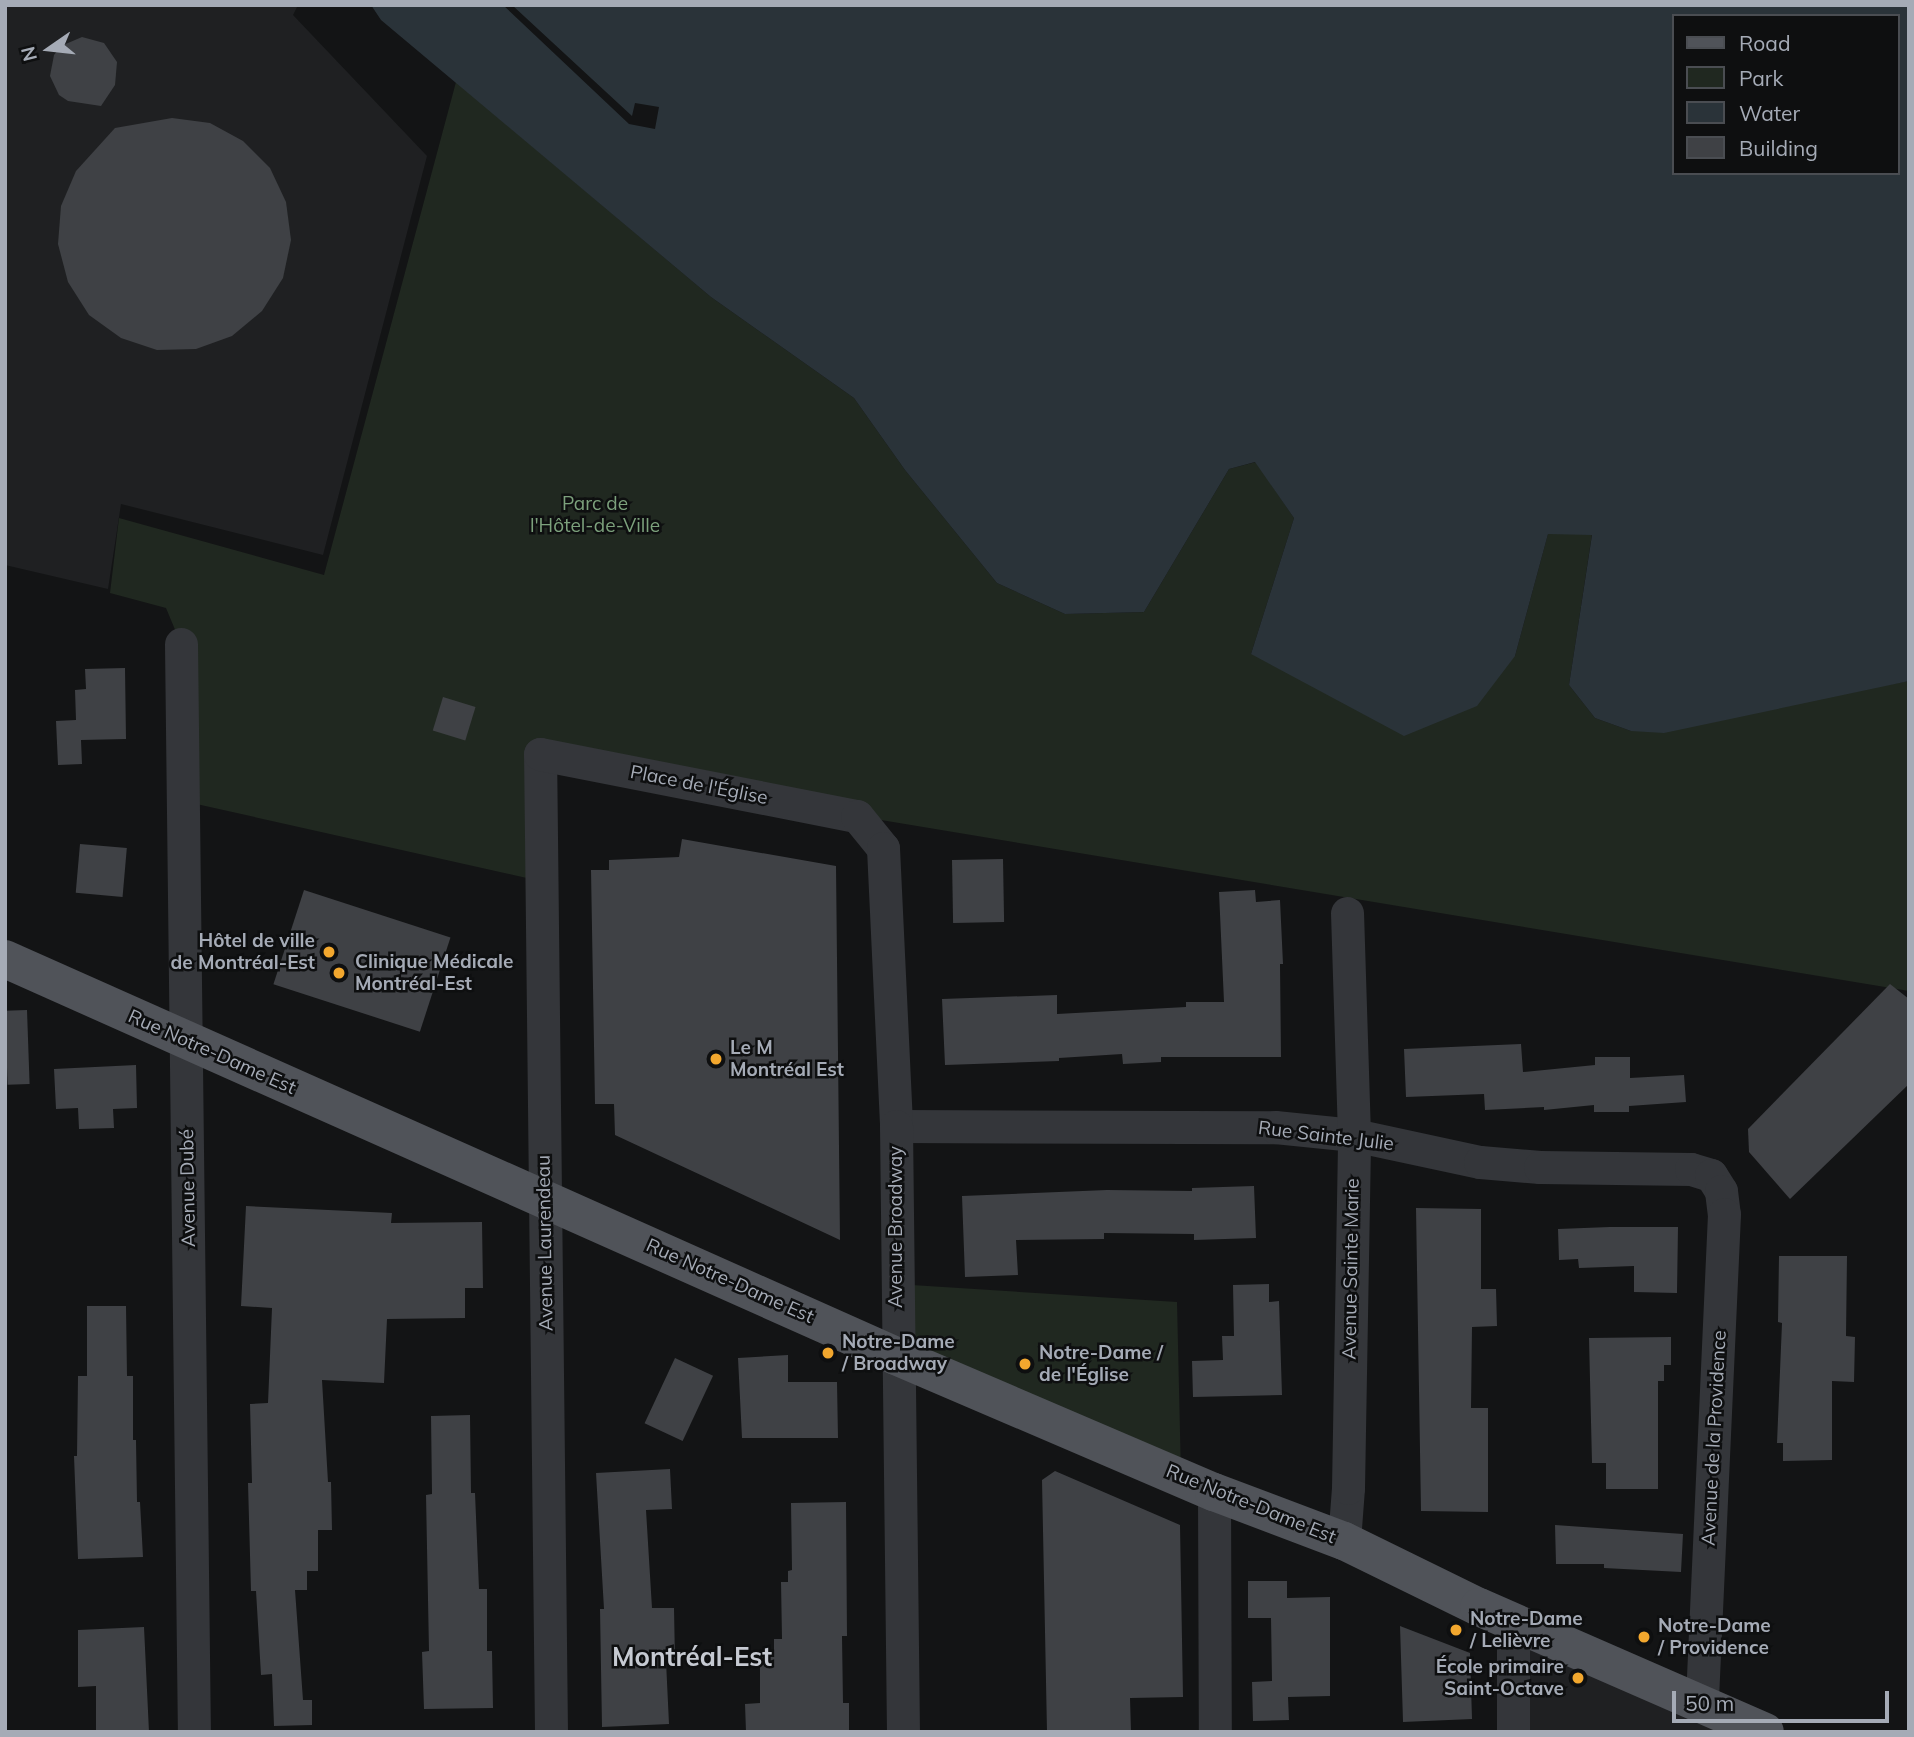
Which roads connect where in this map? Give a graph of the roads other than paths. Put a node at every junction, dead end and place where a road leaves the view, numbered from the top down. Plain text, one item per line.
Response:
1 (181, 644) dead end
2 (540, 754) joint
3 (858, 816) joint
4 (1347, 913) dead end
5 (5, 959) edge
6 (186, 1041) junction
7 (896, 1126) junction
8 (1354, 1135) junction
9 (1711, 1175) joint
10 (545, 1198) junction
11 (897, 1356) junction
12 (1214, 1492) junction
13 (1343, 1541) junction
14 (1513, 1621) junction
15 (1702, 1704) junction
16 (194, 1732) edge
17 (551, 1732) edge
18 (903, 1732) edge
19 (1215, 1732) edge
20 (1513, 1732) edge
21 (1765, 1732) edge

1 - 6 street, Avenue Dubé
2 - 3 street, Place de l'Église
2 - 10 street, Avenue Laurendeau
3 - 7 street, Avenue Broadway
4 - 8 street, Avenue Sainte Marie
5 - 6 main road, Rue Notre-Dame Est
6 - 10 main road, Rue Notre-Dame Est
6 - 16 street, Avenue Dubé
7 - 8 street, Rue Sainte Julie
7 - 11 street, Avenue Broadway
8 - 9 street, Rue Sainte Julie
8 - 13 street, Avenue Sainte Marie
9 - 15 street, Avenue de la Providence
10 - 11 main road, Rue Notre-Dame Est
10 - 17 street, Avenue Laurendeau
11 - 12 main road, Rue Notre-Dame Est
11 - 18 street, Avenue Broadway
12 - 13 main road, Rue Notre-Dame Est
12 - 19 street
13 - 14 main road, Rue Notre-Dame Est
14 - 15 main road, Rue Notre-Dame Est
14 - 20 street
15 - 21 main road, Rue Notre-Dame Est

